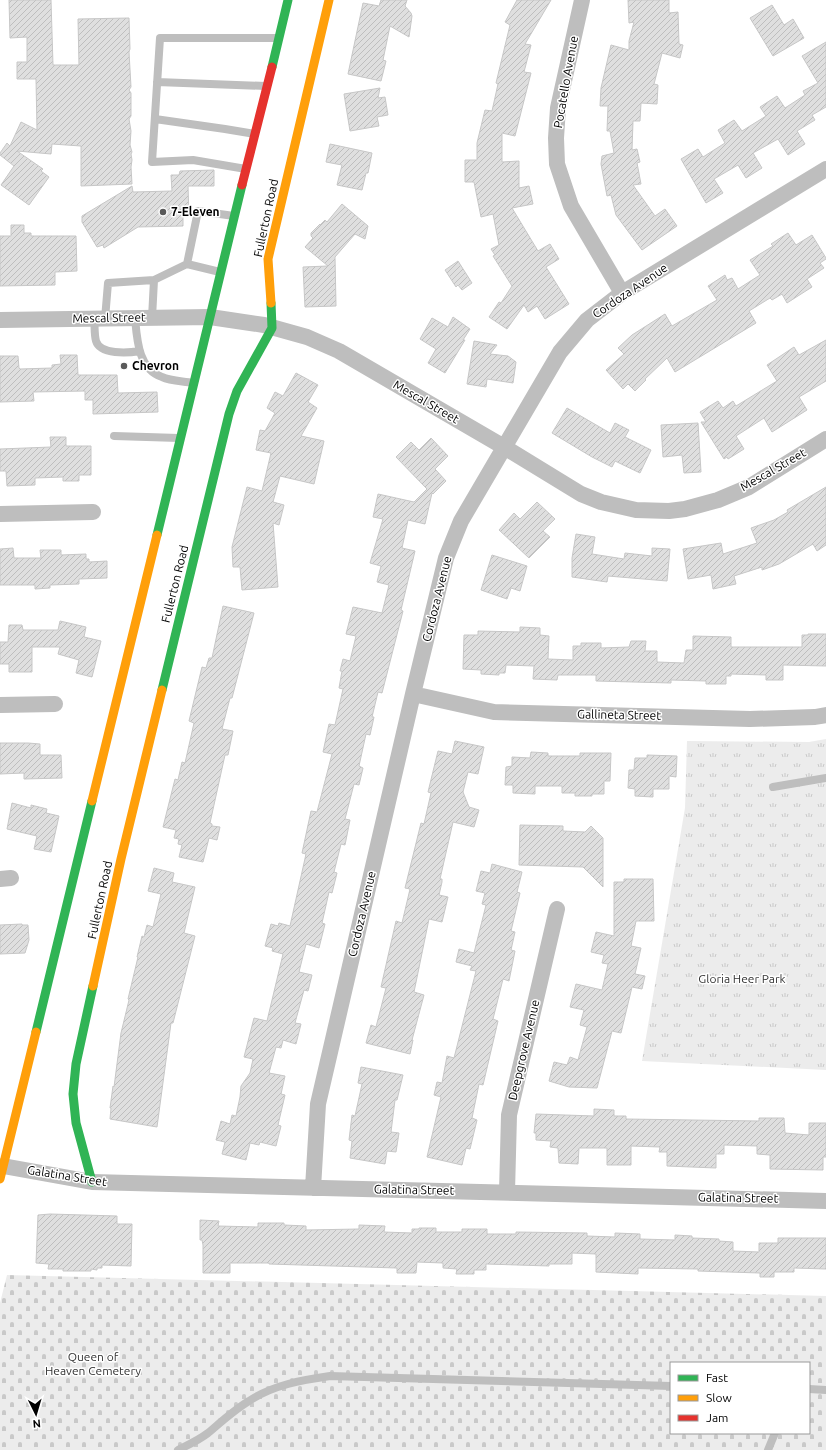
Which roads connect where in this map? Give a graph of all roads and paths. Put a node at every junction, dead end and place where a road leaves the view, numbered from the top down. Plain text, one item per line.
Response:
1 (288, 0) edge
2 (329, 0) edge
3 (582, 0) edge
4 (279, 38) junction
5 (158, 82) junction
6 (267, 86) junction
7 (155, 119) junction
8 (256, 135) junction
9 (247, 169) junction
10 (826, 169) edge
11 (235, 216) junction
12 (187, 264) junction
13 (221, 272) junction
14 (154, 280) junction
15 (622, 293) junction
16 (210, 317) junction
17 (100, 318) junction
18 (135, 318) junction
19 (152, 318) junction
20 (0, 320) edge
21 (272, 328) junction
22 (140, 351) junction
23 (194, 383) junction
24 (114, 436) dead end
25 (180, 438) junction
26 (826, 439) edge
27 (504, 447) junction
28 (93, 512) dead end
29 (0, 514) edge
30 (413, 694) junction
31 (55, 704) dead end
32 (0, 705) edge
33 (826, 715) edge
34 (826, 778) edge
35 (773, 787) dead end
36 (557, 909) dead end
37 (2, 1173) edge
38 (92, 1182) junction
39 (313, 1188) junction
40 (507, 1192) junction
41 (826, 1201) edge
42 (670, 1386) edge
43 (810, 1389) edge
44 (826, 1390) edge
45 (775, 1434) edge
46 (178, 1450) edge
47 (768, 1450) edge

1 - 4 street
2 - 21 street, Fullerton Road
3 - 15 street, Pocatello Avenue
4 - 5 lane
4 - 6 street
5 - 6 lane
5 - 7 lane
6 - 8 street
7 - 8 lane
7 - 9 lane
8 - 9 street
9 - 11 street
10 - 15 street, Cordoza Avenue
11 - 12 lane
11 - 13 street
12 - 13 lane
12 - 14 lane
13 - 16 street
14 - 17 lane
14 - 19 lane
15 - 27 street, Cordoza Avenue
16 - 19 street, Mescal Street
16 - 21 street, Mescal Street
16 - 23 street
17 - 18 street, Mescal Street
17 - 20 street, Mescal Street
17 - 22 lane
18 - 19 street, Mescal Street
18 - 22 lane
21 - 27 street, Mescal Street
21 - 38 street, Fullerton Road
22 - 23 lane
23 - 25 street
24 - 25 lane
25 - 37 street
26 - 27 street, Mescal Street
27 - 30 street, Cordoza Avenue
28 - 29 street
30 - 33 street, Gallineta Street
30 - 39 street, Cordoza Avenue
31 - 32 street
34 - 35 lane
36 - 40 street, Deepgrove Avenue
37 - 38 street, Galatina Street
38 - 39 street, Galatina Street
39 - 40 street, Galatina Street
40 - 41 street, Galatina Street
42 - 46 lane
43 - 44 lane
45 - 47 lane

